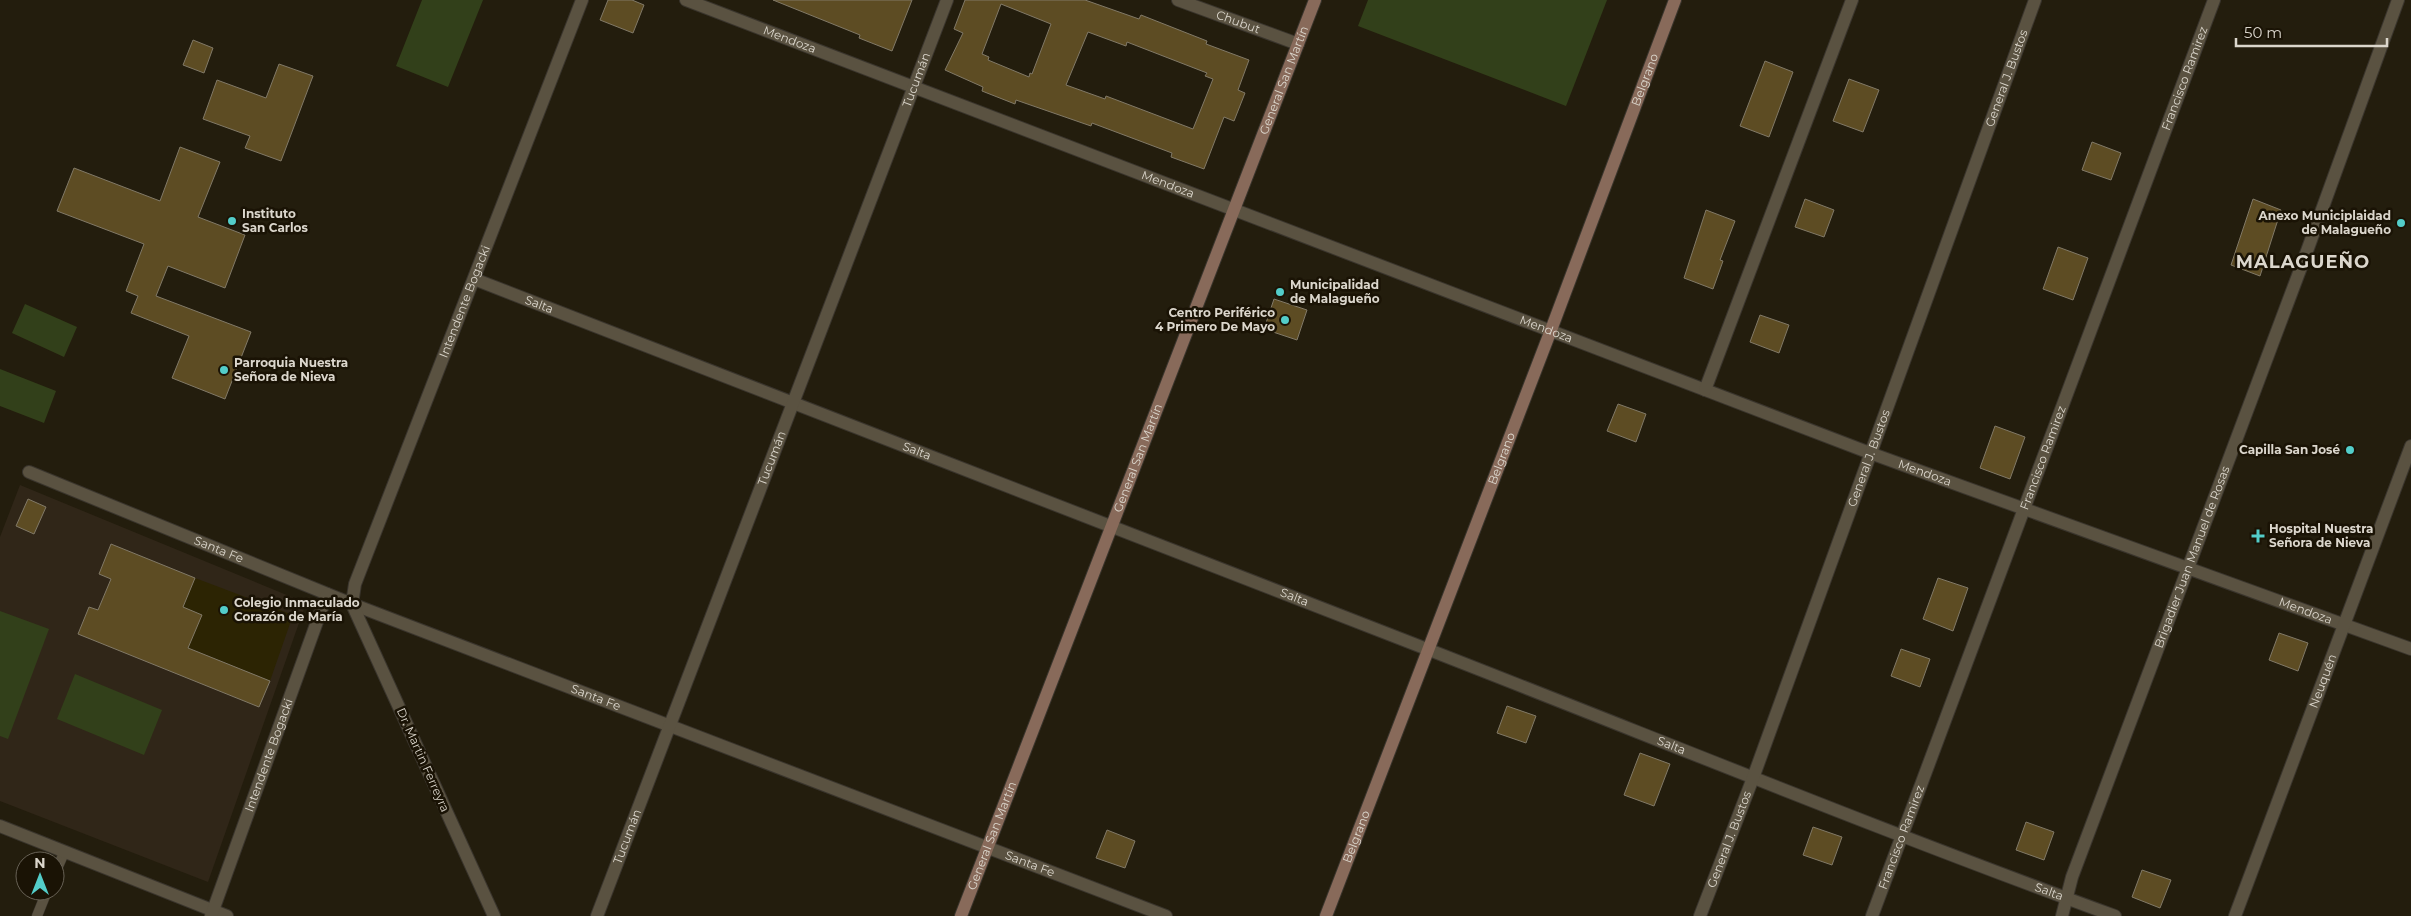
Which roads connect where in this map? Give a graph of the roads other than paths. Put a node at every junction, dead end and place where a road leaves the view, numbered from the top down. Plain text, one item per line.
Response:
1 (582, 0) edge
2 (686, 0) edge
3 (948, 0) edge
4 (1178, 0) edge
5 (1315, 0) edge
6 (1674, 0) edge
7 (1852, 0) edge
8 (2035, 0) edge
9 (2214, 0) edge
10 (2398, 0) edge
11 (1298, 44) junction
12 (914, 88) junction
13 (1234, 209) junction
14 (474, 280) junction
15 (1551, 330) junction
16 (1705, 390) junction
17 (793, 405) junction
18 (2411, 446) edge
19 (1870, 453) junction
20 (30, 472) dead end
21 (2024, 508) junction
22 (1112, 526) junction
23 (2187, 567) junction
24 (327, 594) junction
25 (352, 604) junction
26 (2345, 625) junction
27 (1430, 650) junction
28 (2411, 650) edge
29 (669, 727) junction
30 (1753, 778) junction
31 (0, 826) edge
32 (1904, 837) junction
33 (987, 849) junction
34 (62, 851) edge
35 (65, 852) edge
36 (2067, 898) junction
37 (43, 901) edge
38 (212, 913) edge
39 (37, 916) edge
40 (227, 916) edge
41 (494, 916) edge
42 (597, 916) edge
43 (961, 916) edge
44 (1166, 916) edge
45 (1326, 916) edge
46 (1700, 916) edge
47 (1872, 916) edge
48 (2062, 916) edge
49 (2115, 916) edge
50 (2235, 916) edge

1 - 14 street, Intendente Bogacki
2 - 12 street, Mendoza
3 - 12 street, Tucumán
4 - 11 street, Chubut
5 - 11 main road, General San Martín
6 - 15 main road, Belgrano
7 - 16 street
8 - 19 street, General J. Bustos
9 - 21 street, Francisco Ramirez
10 - 23 street, Brigadier Juan Manuel de Rosas
11 - 13 main road, General San Martín
12 - 13 street, Mendoza
12 - 17 street, Tucumán
13 - 15 street, Mendoza
13 - 22 main road, General San Martín
14 - 17 street, Salta
14 - 25 street, Intendente Bogacki
15 - 16 street, Mendoza
15 - 27 main road, Belgrano
16 - 19 street, Mendoza
17 - 22 street, Salta
17 - 29 street, Tucumán
18 - 26 street, Neuquén
19 - 21 street, Mendoza
19 - 30 street, General J. Bustos
20 - 24 street, Santa Fe
21 - 23 street, Mendoza
21 - 32 street, Francisco Ramirez
22 - 27 street, Salta
22 - 33 main road, General San Martín
23 - 26 street, Mendoza
23 - 36 street, Brigadier Juan Manuel de Rosas
24 - 25 street, Santa Fe
24 - 38 street, Intendente Bogacki
25 - 29 street, Santa Fe
25 - 41 street, Dr. Martin Ferreyra
26 - 28 street, Mendoza
26 - 50 street, Neuquén
27 - 30 street, Salta
27 - 45 main road, Belgrano
29 - 33 street, Santa Fe
29 - 42 street, Tucumán
30 - 32 street, Salta
30 - 46 street, General J. Bustos
31 - 34 street
32 - 36 street, Salta
32 - 47 street, Francisco Ramirez
33 - 43 main road, General San Martín
33 - 44 street, Santa Fe
35 - 38 street
36 - 48 street, Brigadier Juan Manuel de Rosas
36 - 49 street, Salta
37 - 39 lane
38 - 40 street

